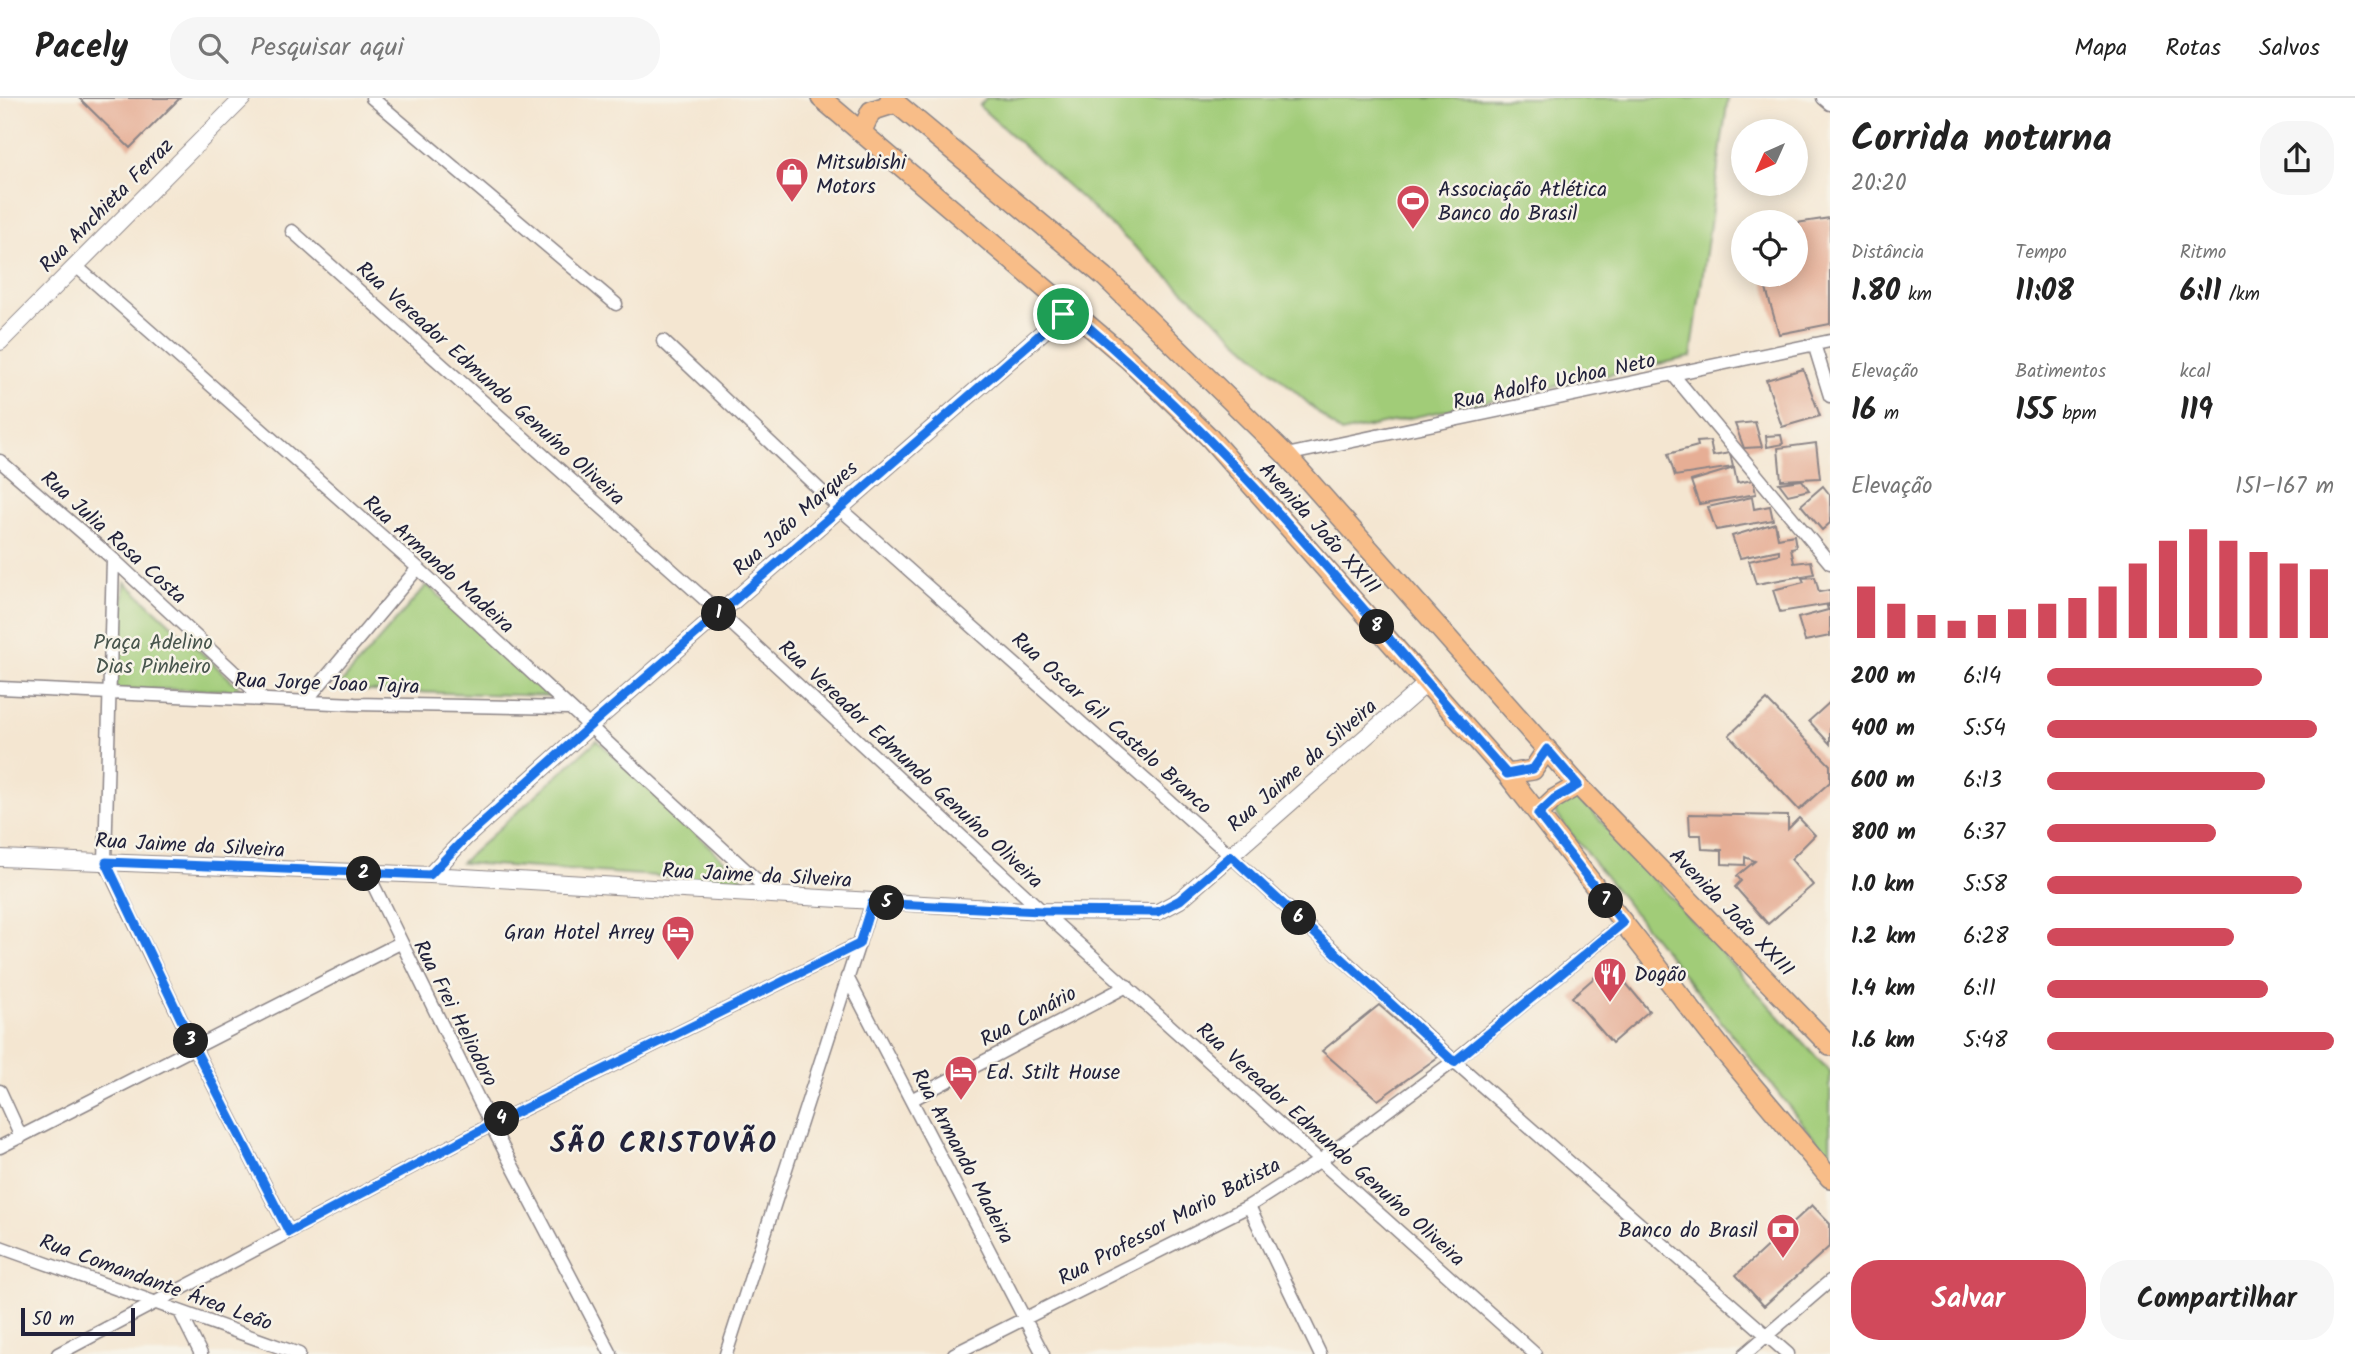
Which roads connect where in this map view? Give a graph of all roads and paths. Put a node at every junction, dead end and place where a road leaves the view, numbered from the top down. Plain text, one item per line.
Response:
1 (243, 98) edge
2 (372, 98) edge
3 (821, 98) edge
4 (1823, 98) edge
5 (893, 101) edge
6 (1830, 104) edge
7 (862, 131) junction
8 (292, 231) dead end
9 (76, 265) junction
10 (616, 304) dead end
11 (1068, 310) junction
12 (663, 341) dead end
13 (1830, 341) edge
14 (0, 342) edge
15 (1814, 344) junction
16 (1674, 376) junction
17 (1830, 396) edge
18 (1286, 455) junction
19 (0, 461) edge
20 (838, 507) junction
21 (113, 559) junction
22 (1830, 564) edge
23 (418, 568) junction
24 (720, 613) junction
25 (1427, 683) junction
26 (0, 688) edge
27 (109, 694) junction
28 (263, 699) junction
29 (306, 701) junction
30 (569, 708) junction
31 (590, 726) junction
32 (1547, 749) junction
33 (1507, 774) junction
34 (1578, 785) junction
35 (1538, 814) junction
36 (1231, 856) junction
37 (0, 858) edge
38 (106, 862) junction
39 (368, 874) junction
40 (430, 875) junction
41 (773, 895) junction
42 (872, 903) junction
43 (1042, 911) junction
44 (1623, 923) junction
45 (400, 943) junction
46 (859, 944) junction
47 (847, 977) junction
48 (1127, 986) junction
49 (1830, 1046) edge
50 (195, 1049) junction
51 (1454, 1062) junction
52 (0, 1091) edge
53 (911, 1100) junction
54 (491, 1125) junction
55 (21, 1137) junction
56 (0, 1147) edge
57 (1321, 1160) junction
58 (1830, 1178) edge
59 (1249, 1206) junction
60 (289, 1232) junction
61 (0, 1247) edge
62 (1830, 1282) edge
63 (158, 1303) junction
64 (180, 1312) junction
65 (1027, 1318) junction
66 (1766, 1335) junction
67 (58, 1354) edge
68 (201, 1354) edge
69 (299, 1354) edge
70 (611, 1354) edge
71 (726, 1354) edge
72 (954, 1354) edge
73 (1043, 1354) edge
74 (1320, 1354) edge
75 (1535, 1354) edge
76 (1745, 1354) edge
77 (1788, 1354) edge

1 - 9 street, Rua Anchieta Ferraz
2 - 10 street
3 - 7 main road, Avenida João XXIII
4 - 6 street
5 - 7 main road
5 - 18 main road, Avenida João XXIII
7 - 11 main road, Avenida João XXIII
8 - 24 street, Rua Vereador Edmundo Genuíno Oliveira
9 - 14 street, Rua Anchieta Ferraz
9 - 23 street, Rua Armando Madeira
11 - 20 street, Rua João Marques
11 - 25 main road, Avenida João XXIII
12 - 20 street, Rua Oscar Gil Castelo Branco
13 - 15 street, Rua Adolfo Uchoa Neto
15 - 16 street, Rua Adolfo Uchoa Neto
15 - 17 street
16 - 18 street, Rua Adolfo Uchoa Neto
16 - 22 street
18 - 32 main road, Avenida João XXIII
19 - 21 street, Rua Julia Rosa Costa
20 - 24 street, Rua João Marques
20 - 36 street, Rua Oscar Gil Castelo Branco
21 - 27 street
21 - 28 street, Rua Julia Rosa Costa
23 - 29 street
23 - 30 street, Rua Armando Madeira
24 - 31 street, Rua João Marques
24 - 43 street, Rua Vereador Edmundo Genuíno Oliveira
25 - 33 main road, Avenida João XXIII
25 - 36 street, Rua Jaime da Silveira
26 - 27 street, Rua Jorge Joao Tajra
27 - 28 street, Rua Jorge Joao Tajra
27 - 38 street
28 - 29 street, Rua Jorge Joao Tajra
29 - 30 street, Rua Jorge Joao Tajra
30 - 31 street, Rua Armando Madeira
31 - 40 street, Rua João Marques
31 - 41 street, Rua Armando Madeira
32 - 33 main road
32 - 34 main road, Avenida João XXIII
33 - 35 main road, Avenida João XXIII
34 - 35 main road
34 - 49 main road, Avenida João XXIII
35 - 44 main road, Avenida João XXIII
36 - 43 street, Rua Jaime da Silveira
36 - 51 street, Rua Oscar Gil Castelo Branco
37 - 38 street, Rua Jaime da Silveira
38 - 39 street, Rua Jaime da Silveira
38 - 50 street
39 - 40 street, Rua Jaime da Silveira
39 - 45 street, Rua Frei Heliodoro
40 - 41 street, Rua Jaime da Silveira
41 - 42 street, Rua Jaime da Silveira
42 - 43 street, Rua Jaime da Silveira
42 - 46 street
43 - 48 street, Rua Vereador Edmundo Genuíno Oliveira
44 - 51 street, Rua Professor Mario Batista
44 - 58 main road, Avenida João XXIII
45 - 50 street
45 - 54 street, Rua Frei Heliodoro
46 - 47 street
46 - 54 street
47 - 53 street, Rua Armando Madeira
47 - 71 street
48 - 53 street, Rua Canário
48 - 57 street, Rua Vereador Edmundo Genuíno Oliveira
50 - 55 street
50 - 60 street
51 - 57 street, Rua Professor Mario Batista
51 - 66 street, Rua Oscar Gil Castelo Branco
52 - 55 street
53 - 65 street, Rua Armando Madeira
54 - 60 street
54 - 70 street, Rua Frei Heliodoro
55 - 56 street
57 - 59 street, Rua Professor Mario Batista
57 - 75 street, Rua Vereador Edmundo Genuíno Oliveira
59 - 65 street, Rua Professor Mario Batista
59 - 74 street
60 - 63 street
61 - 63 street, Rua Comandante Área Leão
62 - 66 street
63 - 64 street, Rua Comandante Área Leão
63 - 67 street
64 - 68 street
64 - 69 street, Rua Comandante Área Leão
65 - 72 street, Rua Professor Mario Batista
65 - 73 street, Rua Armando Madeira
66 - 76 street
66 - 77 street, Rua Oscar Gil Castelo Branco

